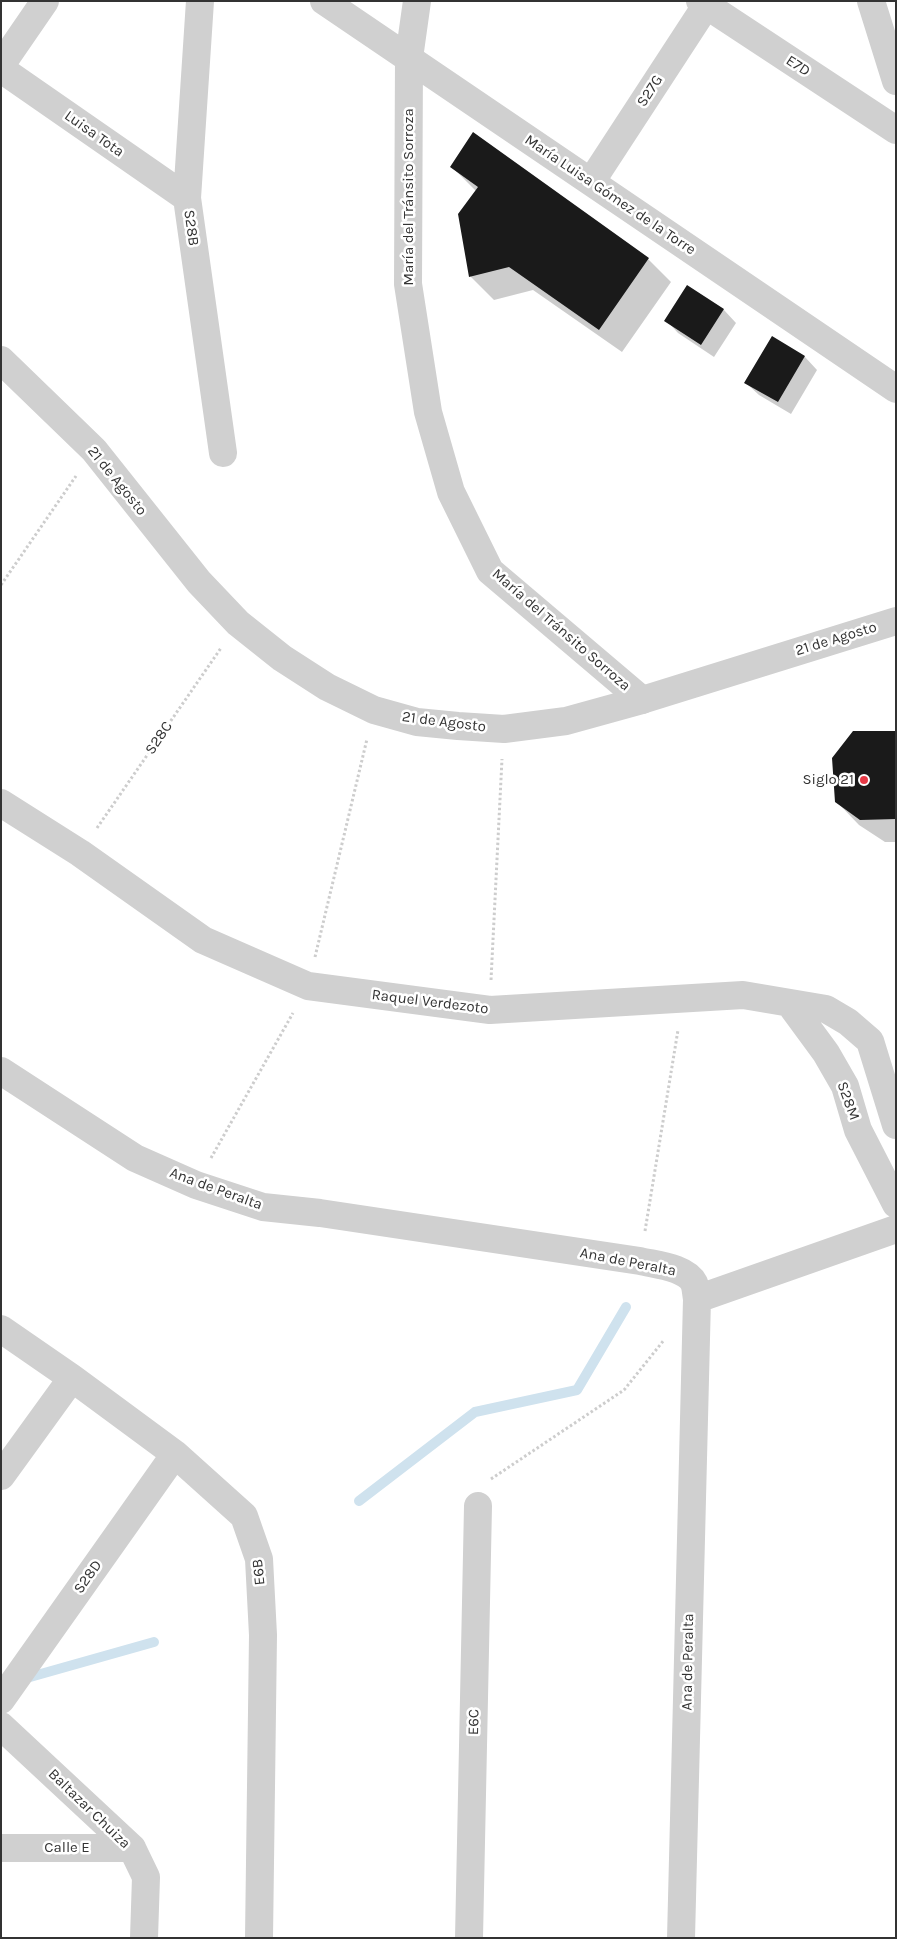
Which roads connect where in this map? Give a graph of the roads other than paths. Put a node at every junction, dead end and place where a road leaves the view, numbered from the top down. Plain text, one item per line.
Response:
1 (45, 1) edge
2 (200, 1) edge
3 (324, 1) edge
4 (417, 1) edge
5 (870, 1) edge
6 (705, 3) edge
7 (409, 58) junction
8 (1, 65) edge
9 (1, 69) edge
10 (896, 81) edge
11 (896, 130) edge
12 (591, 182) junction
13 (187, 198) junction
14 (1, 360) edge
15 (896, 389) edge
16 (223, 453) dead end
17 (896, 621) edge
18 (642, 700) junction
19 (1, 804) edge
20 (790, 1004) junction
21 (1, 1071) edge
22 (896, 1125) edge
23 (896, 1204) edge
24 (896, 1229) edge
25 (697, 1299) junction
26 (1, 1329) edge
27 (72, 1378) junction
28 (174, 1454) junction
29 (1, 1476) edge
30 (478, 1506) road end
31 (1, 1700) edge
32 (1, 1726) edge
33 (1, 1848) edge
34 (132, 1848) junction
35 (144, 1938) edge
36 (260, 1938) edge
37 (469, 1938) edge
38 (681, 1938) edge

1 - 8 street
2 - 13 street, S28B
3 - 7 street, María Luisa Gómez de la Torre
4 - 7 street, María del Tránsito Sorroza
5 - 10 street
6 - 11 street, E7D
6 - 12 street, S27G
7 - 12 street, María Luisa Gómez de la Torre
7 - 18 street, María del Tránsito Sorroza
9 - 13 street, Luisa Tota
12 - 15 street, María Luisa Gómez de la Torre
13 - 16 street, S28B
14 - 18 street, 21 de Agosto
17 - 18 street, 21 de Agosto
19 - 20 street, Raquel Verdezoto
20 - 22 street, Raquel Verdezoto
20 - 23 street, S28M
21 - 25 street, Ana de Peralta
24 - 25 street
25 - 38 street, Ana de Peralta
26 - 27 street, E6B
27 - 28 street, E6B
27 - 29 street
28 - 31 street, S28D
28 - 36 street, E6B
30 - 37 street, E6C
32 - 34 street, Baltazar Chuiza
33 - 34 street, Calle E
34 - 35 street, Baltazar Chuiza

